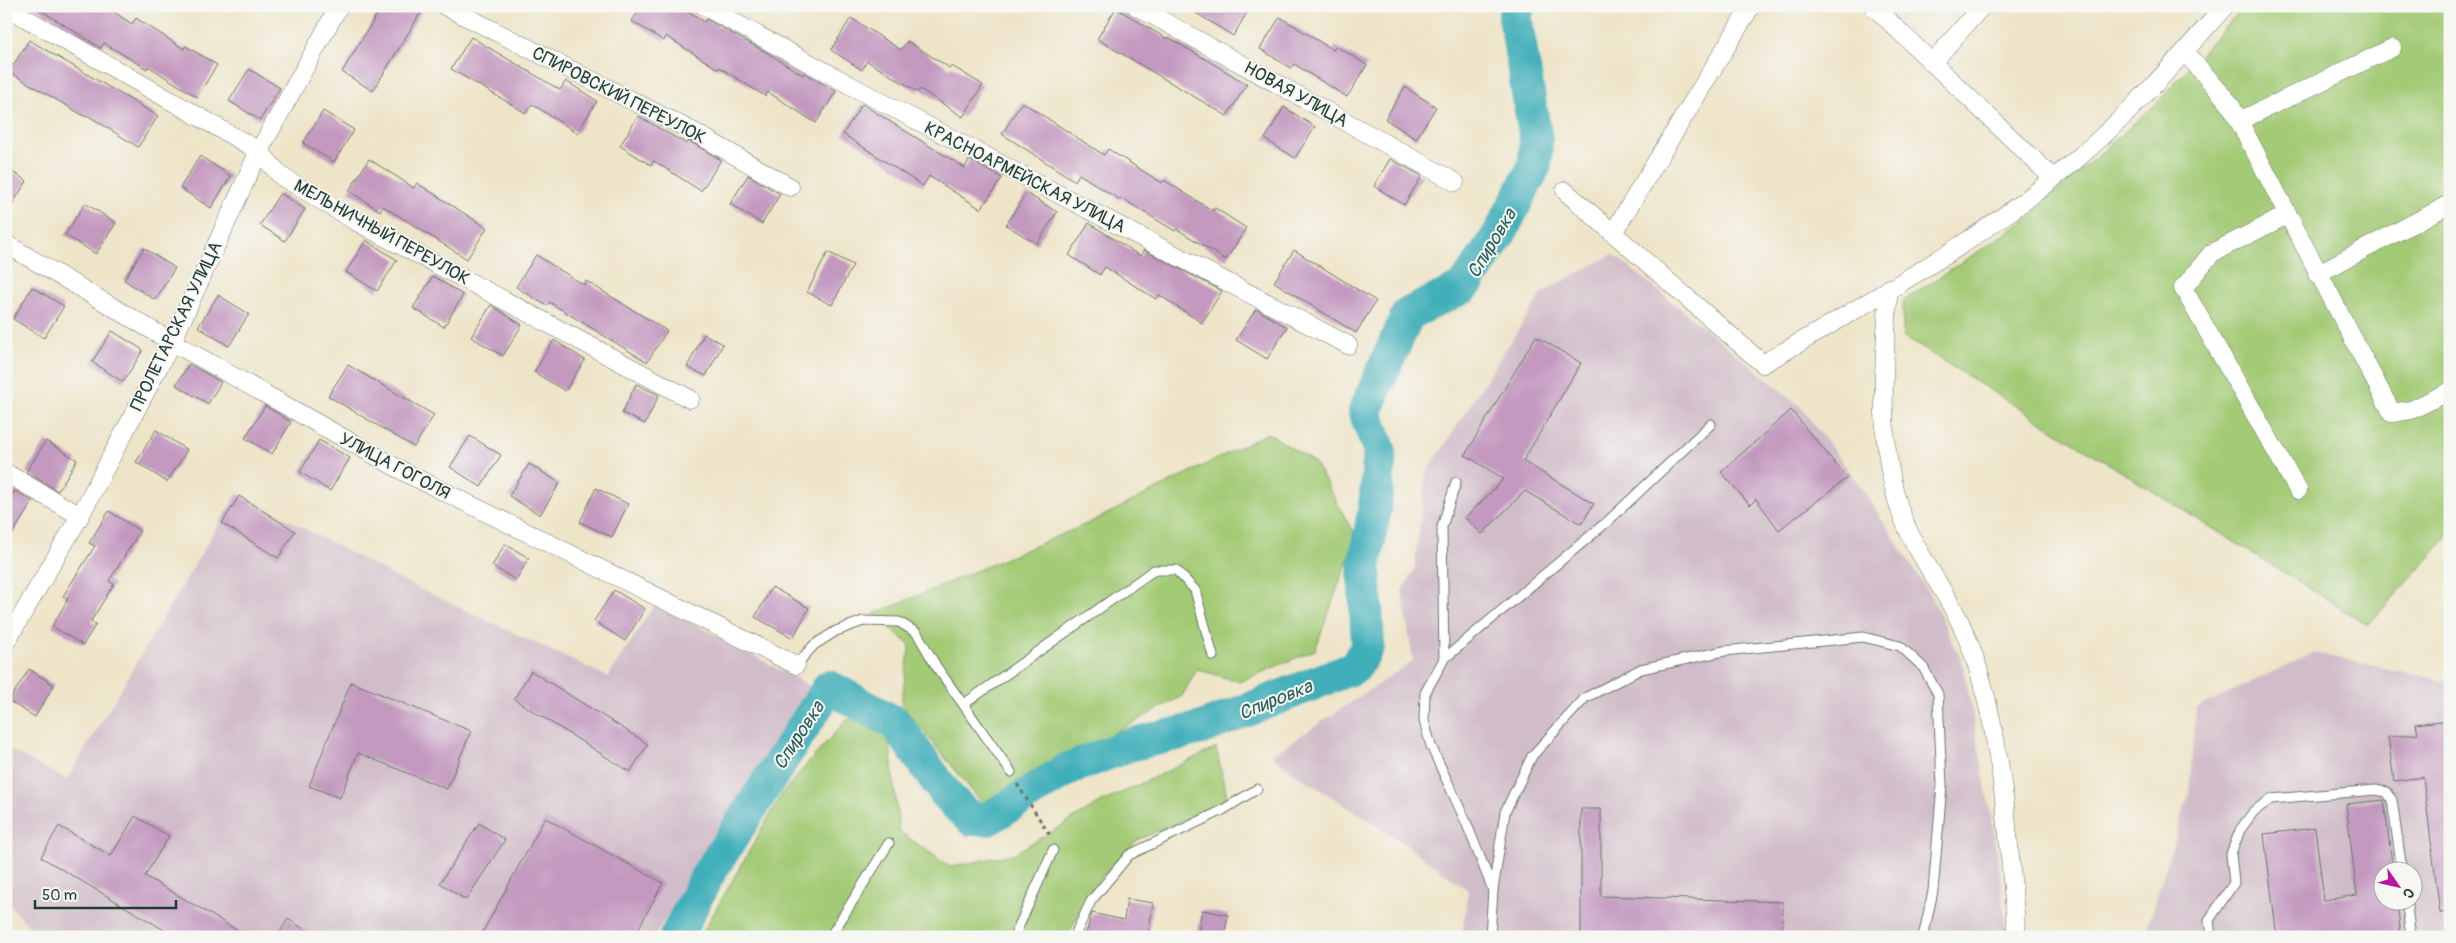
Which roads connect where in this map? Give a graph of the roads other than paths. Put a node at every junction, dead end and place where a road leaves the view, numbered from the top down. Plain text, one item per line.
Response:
1 (339, 6) edge
2 (445, 6) edge
3 (704, 6) edge
4 (1136, 6) edge
5 (1751, 6) edge
6 (1873, 6) edge
7 (1982, 6) edge
8 (2225, 6) edge
9 (6, 7) edge
10 (2392, 48) dead end
11 (2185, 52) junction
12 (1932, 63) junction
13 (2239, 121) junction
14 (259, 151) junction
15 (2053, 178) junction
16 (1455, 182) dead end
17 (790, 187) dead end
18 (1565, 191) dead end
19 (2450, 204) edge
20 (2286, 215) junction
21 (1613, 233) junction
22 (6, 244) edge
23 (2317, 274) junction
24 (1889, 288) junction
25 (172, 342) junction
26 (1348, 345) dead end
27 (2450, 391) edge
28 (690, 399) dead end
29 (1712, 424) dead end
30 (6, 473) edge
31 (1456, 482) dead end
32 (2298, 490) dead end
33 (80, 516) junction
34 (6, 642) edge
35 (1213, 656) dead end
36 (1444, 659) junction
37 (796, 665) joint
38 (964, 704) junction
39 (1011, 772) dead end
40 (1257, 790) dead end
41 (889, 843) dead end
42 (1053, 850) road end
43 (2401, 860) edge
44 (1493, 890) junction
45 (2407, 910) edge
46 (830, 937) edge
47 (1014, 937) edge
48 (1074, 937) edge
49 (1490, 937) edge
50 (1921, 937) edge
51 (2017, 937) edge
52 (2211, 937) edge
53 (2411, 937) edge

1 - 14 street, ПРОЛЕТАРСКАЯ УЛИЦА
2 - 17 street, СПИРОВСКИЙ ПЕРЕУЛОК
3 - 26 street, КРАСНОАРМЕЙСКАЯ УЛИЦА
4 - 16 street, НОВАЯ УЛИЦА
5 - 21 street
6 - 12 street
7 - 12 street
8 - 11 street
9 - 14 street, МЕЛЬНИЧНЫЙ ПЕРЕУЛОК
10 - 13 street
11 - 13 street
11 - 15 street
12 - 15 street
13 - 20 street
14 - 25 street, ПРОЛЕТАРСКАЯ УЛИЦА
14 - 28 street, МЕЛЬНИЧНЫЙ ПЕРЕУЛОК
15 - 24 street
18 - 21 street
19 - 23 street
20 - 23 street
20 - 32 street
21 - 24 street
22 - 25 street, УЛИЦА ГОГОЛЯ
23 - 27 street
24 - 51 street
25 - 33 street, ПРОЛЕТАРСКАЯ УЛИЦА
25 - 37 street, УЛИЦА ГОГОЛЯ
29 - 36 lane
30 - 33 street
31 - 36 lane
33 - 34 street, ПРОЛЕТАРСКАЯ УЛИЦА
35 - 38 lane
36 - 44 lane
37 - 38 lane
38 - 39 lane
40 - 48 lane
41 - 46 lane
42 - 47 lane
43 - 52 lane
44 - 49 lane
44 - 50 lane
45 - 53 lane

